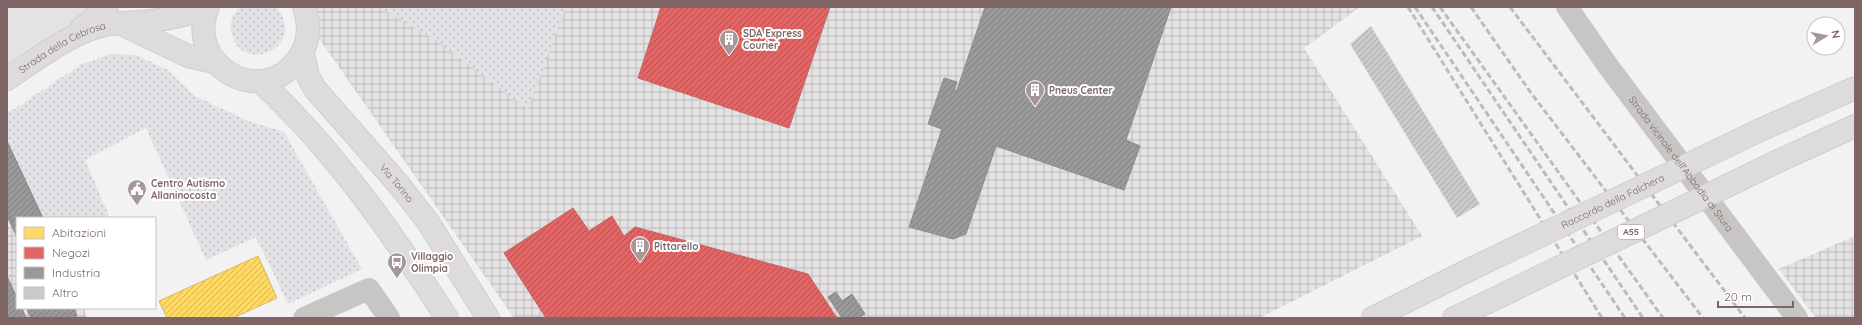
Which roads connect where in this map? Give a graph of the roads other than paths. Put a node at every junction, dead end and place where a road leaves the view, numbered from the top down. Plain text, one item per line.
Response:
1 (107, 7) edge
2 (304, 7) edge
3 (1567, 7) edge
4 (207, 8) edge
5 (121, 24) junction
6 (75, 36) junction
7 (303, 53) junction
8 (214, 62) junction
9 (7, 79) edge
10 (260, 82) junction
11 (1855, 88) edge
12 (1854, 127) edge
13 (304, 318) edge
14 (389, 318) edge
15 (447, 318) edge
16 (488, 318) edge
17 (1373, 318) edge
18 (1454, 318) edge
19 (1798, 318) edge

1 - 6 main road
2 - 7 main road
3 - 19 street, Strada vicinale dell'Abbadia di Stura
4 - 5 main road, Strada della Cebrosa
4 - 8 main road
5 - 6 main road, Strada della Cebrosa
5 - 8 main road, Strada della Cebrosa
6 - 9 main road, Strada della Cebrosa
7 - 10 main road
7 - 16 main road, Via Torino
8 - 10 main road
10 - 15 main road
11 - 17 main road, Raccordo della Falchera, bridge
12 - 18 main road, A55, bridge
13 - 14 street

